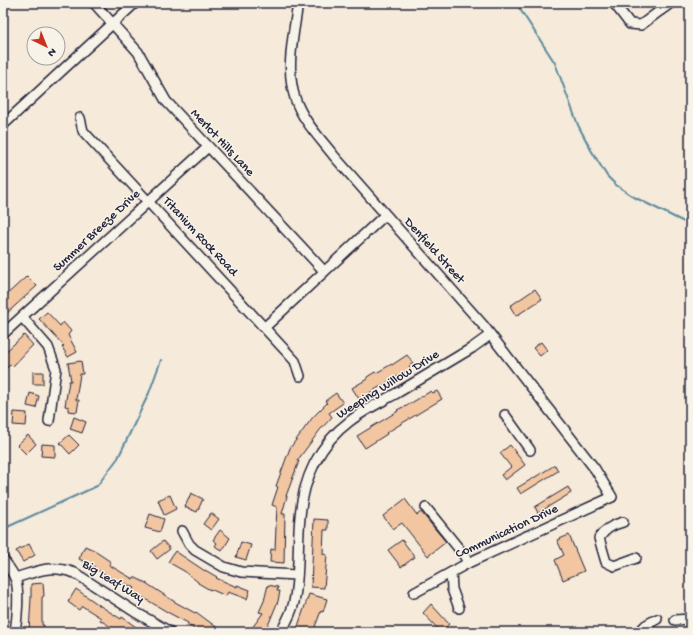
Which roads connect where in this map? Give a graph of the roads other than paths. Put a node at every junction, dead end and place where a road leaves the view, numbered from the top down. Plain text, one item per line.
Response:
1 (94, 3) edge
2 (135, 3) edge
3 (298, 3) edge
4 (614, 3) edge
5 (671, 3) edge
6 (658, 7) edge
7 (113, 23) junction
8 (80, 118) dead end
9 (3, 125) edge
10 (208, 147) junction
11 (149, 201) junction
12 (385, 215) junction
13 (324, 271) junction
14 (22, 318) junction
15 (265, 327) junction
16 (3, 334) edge
17 (490, 335) junction
18 (300, 376) dead end
19 (505, 415) dead end
20 (49, 421) dead end
21 (530, 450) dead end
22 (612, 497) joint
23 (426, 508) dead end
24 (623, 522) dead end
25 (182, 531) dead end
26 (636, 558) dead end
27 (3, 559) edge
28 (468, 563) junction
29 (451, 573) junction
30 (297, 575) junction
31 (15, 578) junction
32 (414, 593) dead end
33 (459, 608) dead end
34 (657, 619) dead end
35 (690, 619) edge
36 (675, 620) dead end
37 (15, 632) edge
38 (170, 632) edge
39 (281, 632) edge
40 (639, 632) edge

1 - 7 street, Merlot Hills Lane
2 - 7 street
3 - 12 street, Denfield Street
4 - 6 street
5 - 6 street
7 - 9 street
7 - 10 street, Merlot Hills Lane
8 - 11 street, Titanium Rock Road
10 - 11 street, Summer Breeze Drive
10 - 13 street, Merlot Hills Lane
11 - 14 street, Summer Breeze Drive
11 - 15 street, Titanium Rock Road
12 - 13 street
12 - 17 street, Denfield Street
13 - 15 street
14 - 16 street, Summer Breeze Drive
14 - 20 street
15 - 18 street, Titanium Rock Road
17 - 22 street, Denfield Street
17 - 30 street, Weeping Willow Drive
19 - 21 street
22 - 28 street, Communication Drive
23 - 28 street
24 - 26 street
25 - 30 street
27 - 31 street
28 - 29 street, Communication Drive
29 - 32 street, Communication Drive
29 - 33 street
30 - 39 street, Weeping Willow Drive
31 - 37 street
31 - 38 street, Big Leaf Way
34 - 40 street
35 - 36 street

